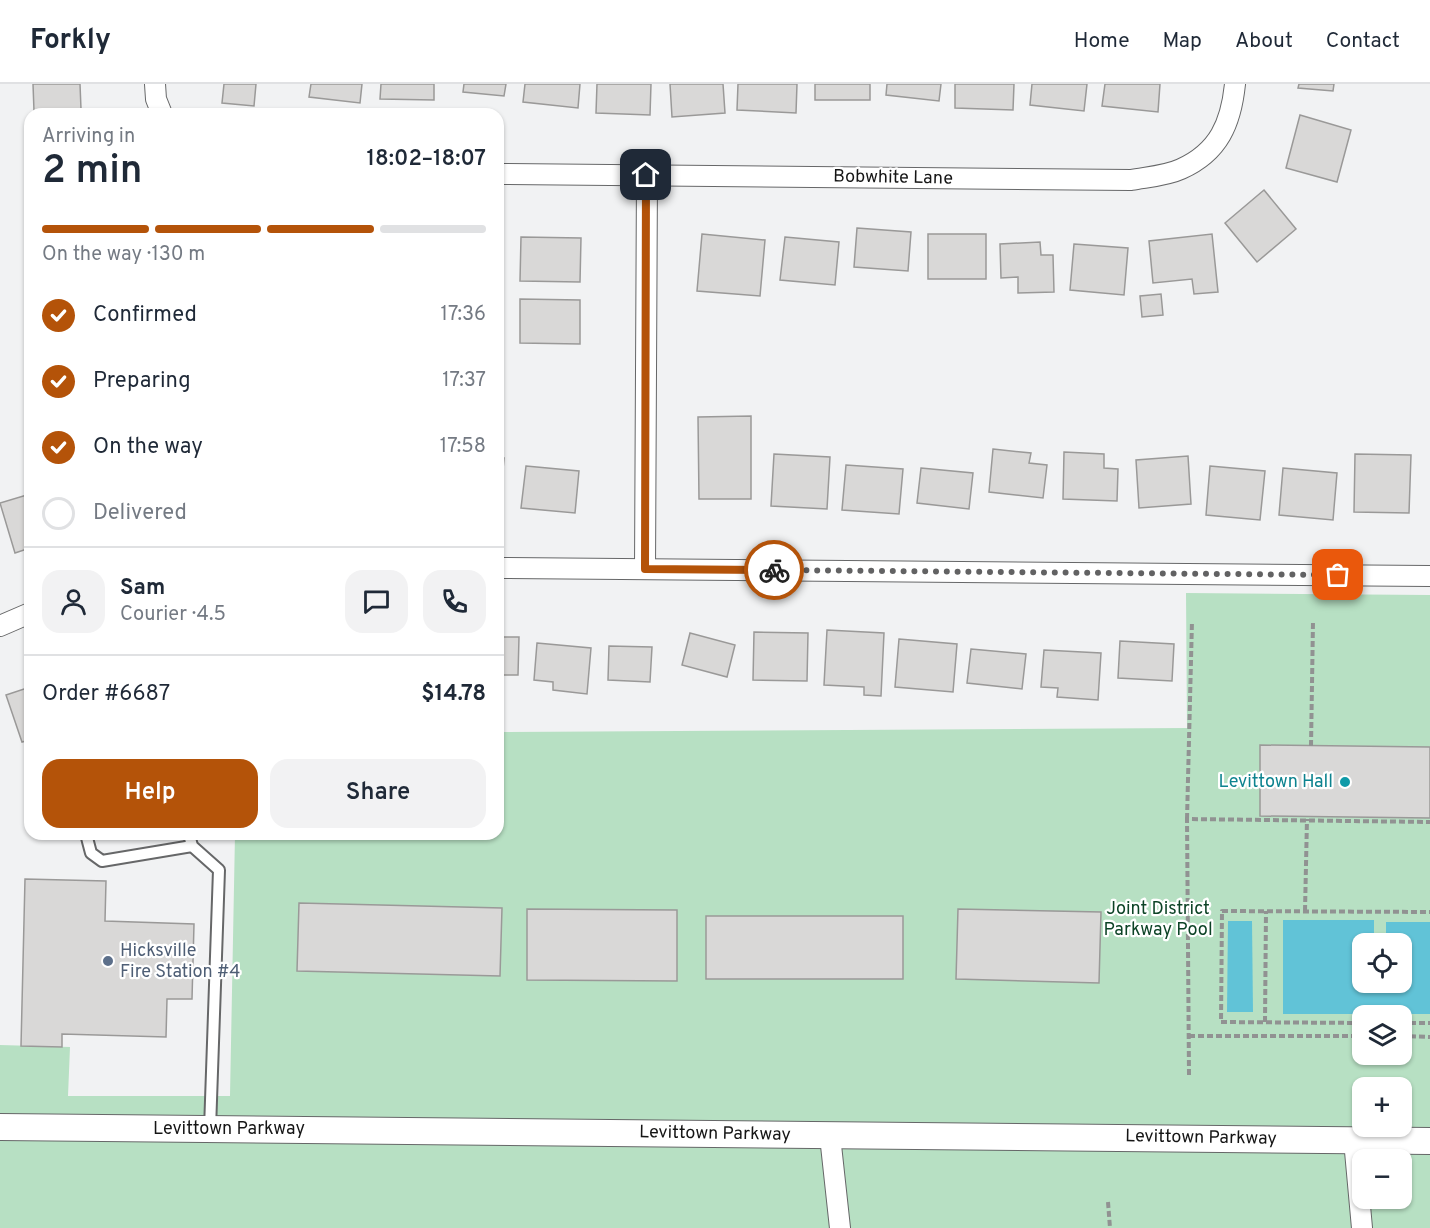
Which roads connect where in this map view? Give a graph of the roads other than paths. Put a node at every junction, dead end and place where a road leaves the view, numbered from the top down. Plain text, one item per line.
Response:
1 (155, 84) edge
2 (1235, 84) edge
3 (160, 108) edge
4 (504, 174) edge
5 (646, 175) junction
6 (504, 568) edge
7 (645, 569) junction
8 (1430, 576) edge
9 (24, 616) edge
10 (0, 626) edge
11 (88, 840) edge
12 (190, 840) edge
13 (192, 846) junction
14 (0, 1127) edge
15 (210, 1129) junction
16 (830, 1136) junction
17 (1354, 1140) junction
18 (1430, 1141) edge
19 (840, 1228) edge
20 (1362, 1228) edge

1 - 3 street
2 - 5 street, Bobwhite Lane
4 - 5 street, Bobwhite Lane
5 - 7 street
6 - 7 street
7 - 8 street
9 - 10 street
11 - 13 lane
12 - 13 lane
13 - 15 lane
14 - 15 street, Levittown Parkway
15 - 16 street, Levittown Parkway
16 - 17 street, Levittown Parkway
16 - 19 street
17 - 18 street, Levittown Parkway
17 - 20 street

